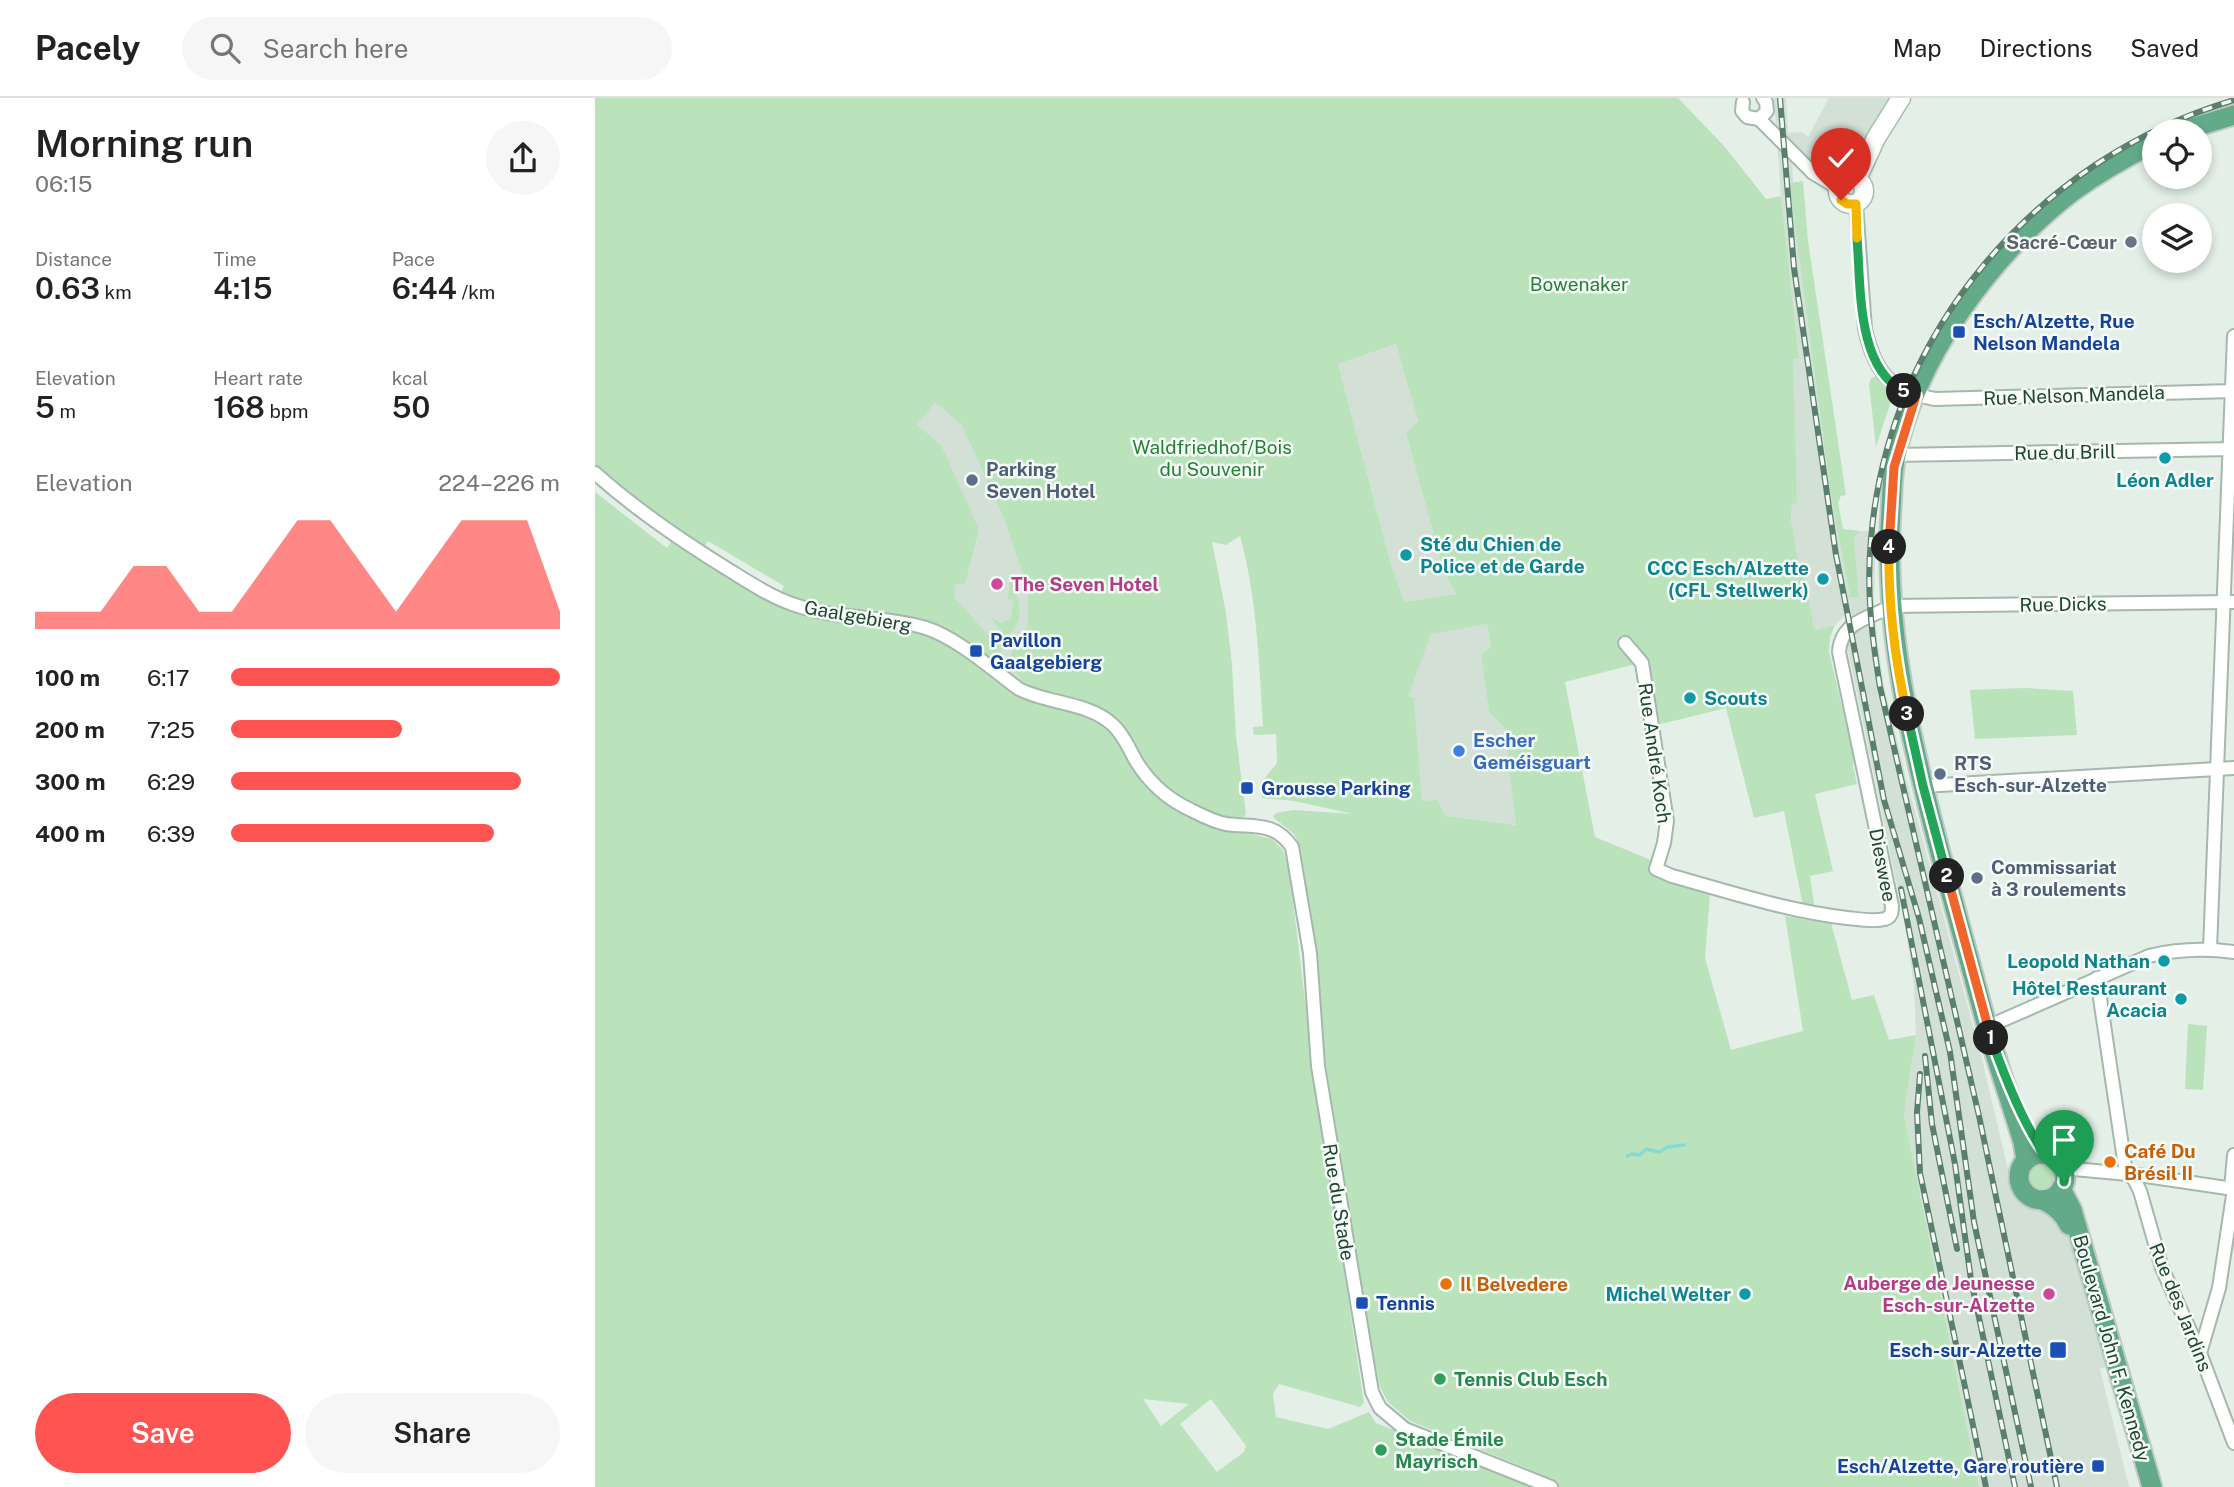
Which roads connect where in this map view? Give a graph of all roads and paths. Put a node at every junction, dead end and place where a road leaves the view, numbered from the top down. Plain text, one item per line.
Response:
1 (1763, 98) edge
2 (1901, 98) edge
3 (1742, 100) edge
4 (2234, 116) edge
5 (1759, 119) junction
6 (2212, 122) edge
7 (2142, 149) edge
8 (1857, 179) junction
9 (1838, 188) junction
10 (1856, 204) junction
11 (2234, 336) edge
12 (2233, 391) edge
13 (1916, 396) junction
14 (2232, 449) edge
15 (1896, 455) junction
16 (595, 473) edge
17 (2229, 602) edge
18 (1892, 606) junction
19 (1625, 643) dead end
20 (2234, 768) edge
21 (2217, 769) junction
22 (1923, 786) junction
23 (1259, 826) joint
24 (1656, 869) joint
25 (2210, 949) junction
26 (2234, 952) edge
27 (2097, 978) junction
28 (1987, 1027) junction
29 (2234, 1155) edge
30 (2035, 1156) junction
31 (2063, 1168) junction
32 (2126, 1174) junction
33 (2061, 1189) junction
34 (2233, 1189) edge
35 (2043, 1200) junction
36 (2200, 1353) junction
37 (2234, 1443) edge
38 (1551, 1487) edge
39 (2144, 1487) edge
40 (2152, 1487) edge

1 - 5 street
2 - 8 street
3 - 5 street
4 - 6 main road
5 - 9 street
7 - 13 main road
8 - 9 street
8 - 10 street
9 - 10 street
10 - 13 street
11 - 12 street
12 - 13 street, Rue Nelson Mandela
12 - 14 street
13 - 15 main road
14 - 15 street, Rue du Brill
14 - 17 street
15 - 18 main road
16 - 23 street, Gaalgebierg
17 - 18 street, Rue Dicks
17 - 21 street
18 - 22 main road
18 - 24 street, Dieswee
19 - 24 street, Rue André Koch
20 - 21 street
21 - 22 street
21 - 25 street
22 - 28 main road
23 - 38 street, Rue du Stade
25 - 26 street
25 - 27 street
27 - 28 street
27 - 32 street
28 - 30 main road
29 - 34 street
30 - 31 main road
30 - 35 main road
31 - 32 street
31 - 33 main road
32 - 34 street
32 - 36 street, Rue des Jardins
33 - 35 main road
33 - 40 main road, Boulevard John F. Kennedy
34 - 36 street
35 - 39 main road, Boulevard John F. Kennedy
36 - 37 street, Rue des Jardins

